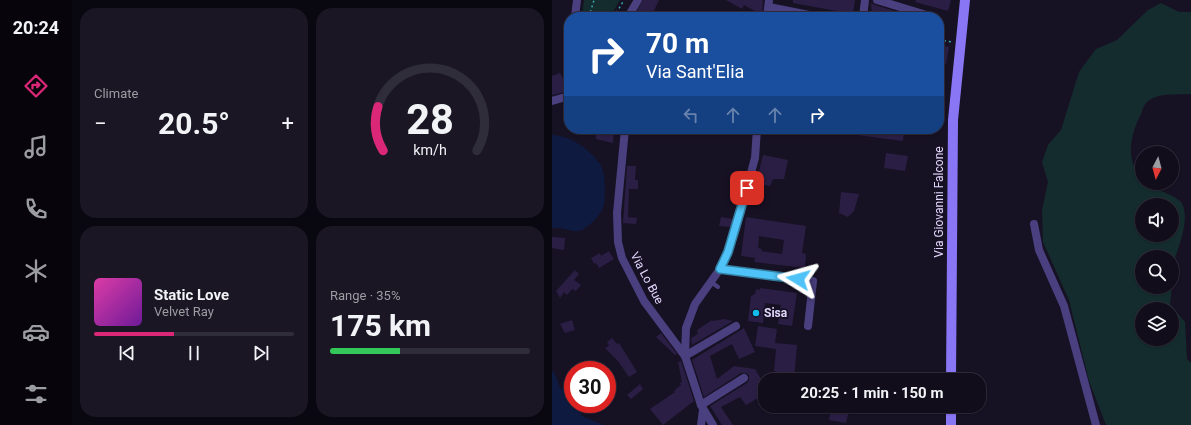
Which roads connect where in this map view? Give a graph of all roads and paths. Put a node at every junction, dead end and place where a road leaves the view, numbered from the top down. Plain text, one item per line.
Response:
1 (577, 0) edge
2 (594, 0) edge
3 (624, 0) edge
4 (638, 0) edge
5 (865, 0) edge
6 (877, 0) edge
7 (965, 0) edge
8 (768, 2) edge
9 (576, 12) edge
10 (590, 12) edge
11 (617, 12) edge
12 (631, 12) edge
13 (767, 12) edge
14 (802, 12) edge
15 (864, 12) edge
16 (917, 12) edge
17 (944, 41) edge
18 (960, 43) junction
19 (564, 97) edge
20 (552, 101) edge
21 (625, 134) edge
22 (757, 134) edge
23 (1034, 224) dead end
24 (720, 269) junction
25 (710, 282) junction
26 (718, 288) dead end
27 (736, 326) dead end
28 (808, 326) dead end
29 (685, 356) junction
30 (951, 373) edge
31 (744, 378) dead end
32 (702, 407) junction
33 (951, 413) edge
34 (701, 425) edge
35 (713, 425) edge
36 (951, 425) edge
37 (1096, 425) edge

1 - 9 street
2 - 10 path
3 - 11 path
4 - 12 street
5 - 15 street
6 - 16 street
7 - 18 street, Via Giovanni Falcone
8 - 13 street
8 - 14 street
17 - 18 path
18 - 30 street, Via Giovanni Falcone
19 - 20 street
21 - 29 street, Via Lo Bue
22 - 24 street
23 - 37 street
24 - 25 street
24 - 28 street
25 - 26 lane
25 - 29 street
27 - 29 street
29 - 32 street
31 - 32 street
32 - 34 street
32 - 35 street
33 - 36 street

